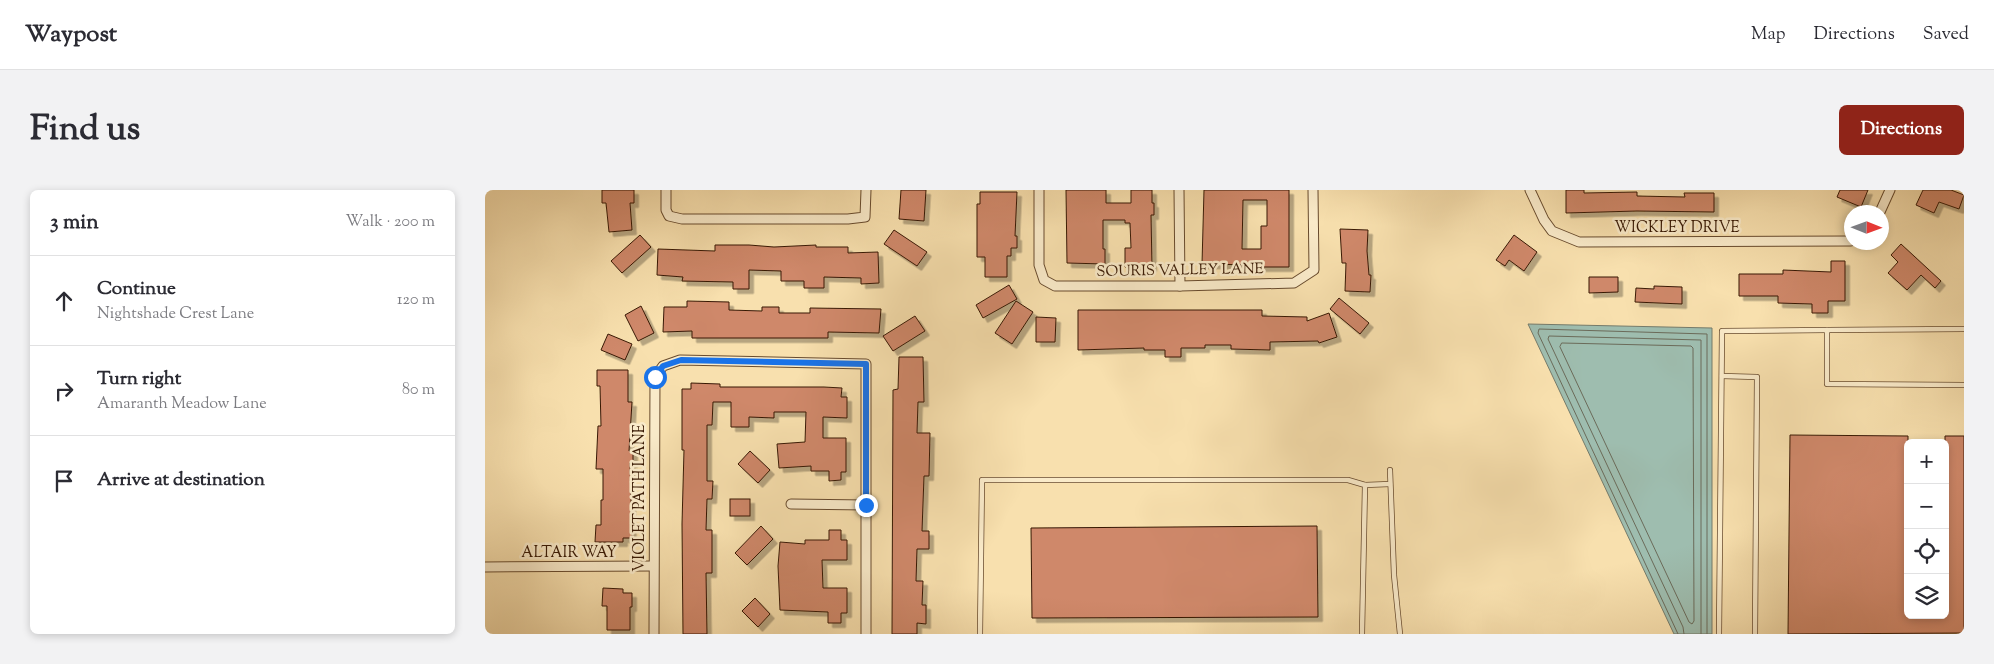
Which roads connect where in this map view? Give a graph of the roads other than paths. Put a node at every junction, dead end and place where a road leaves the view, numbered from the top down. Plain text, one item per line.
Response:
1 (666, 190) edge
2 (866, 190) edge
3 (1039, 190) edge
4 (1179, 190) edge
5 (1313, 190) edge
6 (1530, 190) edge
7 (1890, 190) edge
8 (1883, 205) edge
9 (1844, 241) edge
10 (1179, 286) junction
11 (1827, 330) junction
12 (1964, 330) edge
13 (1722, 376) junction
14 (1964, 386) edge
15 (1390, 470) dead end
16 (1390, 484) junction
17 (1365, 485) junction
18 (791, 504) dead end
19 (866, 505) junction
20 (653, 566) junction
21 (485, 567) edge
22 (654, 634) edge
23 (865, 634) edge
24 (980, 634) edge
25 (1362, 634) edge
26 (1400, 634) edge
27 (1719, 634) edge
28 (1755, 634) edge

1 - 2 street
3 - 10 street, SOURIS VALLEY LANE
4 - 10 street
5 - 10 street, SOURIS VALLEY LANE
6 - 9 street, WICKLEY DRIVE
7 - 8 street
11 - 12 lane
11 - 13 lane
11 - 14 lane
13 - 27 lane
13 - 28 lane
15 - 16 lane
16 - 17 lane
16 - 26 lane
17 - 24 lane
17 - 25 lane
18 - 19 street
19 - 20 street, VIOLET PATH LANE
19 - 23 street
20 - 21 street, ALTAIR WAY
20 - 22 street, VIOLET PATH LANE

